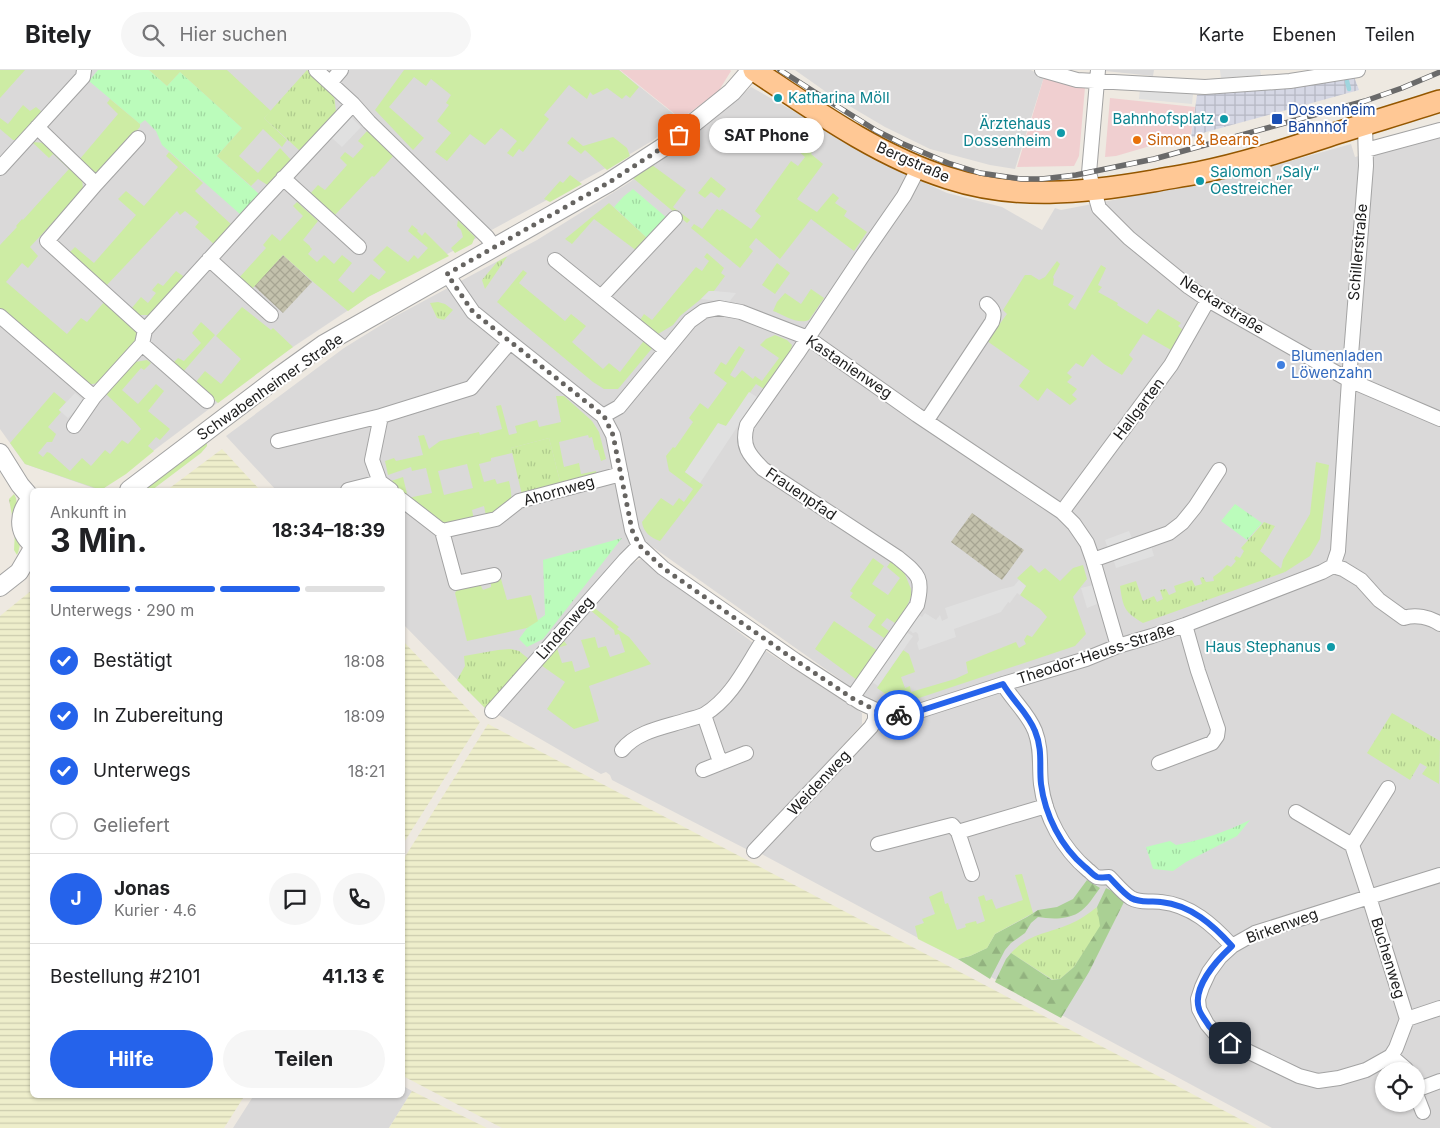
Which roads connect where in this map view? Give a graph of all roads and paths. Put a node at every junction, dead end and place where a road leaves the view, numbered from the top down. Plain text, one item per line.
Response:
1 (84, 70) edge
2 (316, 70) edge
3 (342, 70) edge
4 (752, 70) edge
5 (1042, 70) edge
6 (1358, 70) edge
7 (1340, 71) edge
8 (1098, 76) edge
9 (330, 83) junction
10 (1440, 101) edge
11 (353, 104) junction
12 (1365, 124) junction
13 (37, 127) junction
14 (1440, 130) edge
15 (138, 138) dead end
16 (1366, 150) junction
17 (919, 167) junction
18 (0, 168) edge
19 (283, 178) junction
20 (96, 184) junction
21 (1093, 190) junction
22 (675, 218) dead end
23 (358, 247) dead end
24 (495, 248) junction
25 (209, 259) junction
26 (555, 260) dead end
27 (447, 274) junction
28 (601, 297) junction
29 (1208, 300) junction
30 (987, 304) dead end
31 (271, 315) dead end
32 (0, 316) edge
33 (144, 337) junction
34 (808, 338) junction
35 (510, 342) junction
36 (666, 350) junction
37 (1348, 380) junction
38 (94, 397) junction
39 (207, 401) dead end
40 (381, 416) junction
41 (604, 416) junction
42 (1440, 419) edge
43 (927, 420) junction
44 (74, 426) dead end
45 (278, 441) dead end
46 (0, 453) edge
47 (1219, 470) dead end
48 (621, 474) junction
49 (385, 486) edge
50 (132, 488) edge
51 (366, 488) edge
52 (30, 497) edge
53 (30, 501) edge
54 (405, 502) edge
55 (1062, 512) junction
56 (442, 532) junction
57 (30, 542) edge
58 (640, 546) junction
59 (30, 553) edge
60 (1093, 560) junction
61 (1333, 566) junction
62 (494, 575) dead end
63 (0, 587) edge
64 (1440, 624) edge
65 (1185, 625) junction
66 (764, 639) junction
67 (1118, 646) junction
68 (1003, 684) junction
69 (852, 698) junction
70 (875, 710) junction
71 (492, 711) dead end
72 (704, 715) junction
73 (622, 750) dead end
74 (746, 753) dead end
75 (723, 762) junction
76 (1158, 763) dead end
77 (702, 770) dead end
78 (1388, 788) dead end
79 (1046, 806) junction
80 (1296, 812) dead end
81 (958, 832) junction
82 (878, 844) dead end
83 (1352, 845) junction
84 (754, 852) dead end
85 (972, 874) dead end
86 (1440, 875) edge
87 (1369, 897) junction
88 (1232, 946) junction
89 (1440, 1008) edge
90 (1407, 1019) junction
91 (1391, 1056) junction
92 (1398, 1062) edge
93 (1440, 1081) edge
94 (1425, 1087) edge

1 - 13 street
2 - 9 street
3 - 9 street
4 - 17 main road, Bergstraße
4 - 24 street, Schwabenheimer Straße
5 - 8 street
6 - 7 street
7 - 8 street
8 - 21 street, Neckarstraße
9 - 11 street
10 - 12 main road, Bergstraße
11 - 19 street
11 - 24 street
12 - 16 street, Schillerstraße
12 - 21 main road, Bergstraße
13 - 18 street
13 - 20 street
14 - 16 street
15 - 20 street
16 - 37 street, Schillerstraße
17 - 21 main road, Bergstraße
17 - 34 street, Frauenpfad
19 - 23 street
19 - 25 street
20 - 33 street
21 - 29 street, Neckarstraße
22 - 28 street
24 - 27 street, Schwabenheimer Straße
25 - 31 street
25 - 33 street
26 - 28 street
27 - 35 street, Theodor-Heuss-Straße
27 - 50 street, Schwabenheimer Straße
28 - 36 street
29 - 37 street, Neckarstraße
29 - 55 street, Hallgarten
30 - 43 street
32 - 38 street
33 - 38 street
33 - 39 street
34 - 36 street, Kastanienweg
34 - 43 street, Kastanienweg
34 - 69 street, Frauenpfad
35 - 40 street
35 - 41 street, Theodor-Heuss-Straße
36 - 41 street, Kastanienweg
37 - 42 street, Neckarstraße
37 - 61 street
38 - 44 street
40 - 45 street
40 - 49 street
41 - 48 street, Theodor-Heuss-Straße
43 - 55 street, Kastanienweg
46 - 52 street
47 - 60 street
48 - 56 street, Ahornweg
48 - 58 street, Theodor-Heuss-Straße
49 - 51 street
53 - 57 street
54 - 56 street
55 - 60 street, Kastanienweg
56 - 62 street
58 - 66 street, Theodor-Heuss-Straße
58 - 71 street, Lindenweg
59 - 63 street
60 - 67 street, Kastanienweg
61 - 64 street
61 - 65 street, Theodor-Heuss-Straße
65 - 67 street, Theodor-Heuss-Straße
65 - 76 street, Theodor-Heuss-Straße
66 - 69 street, Theodor-Heuss-Straße
66 - 72 street
67 - 68 street, Theodor-Heuss-Straße
68 - 70 street, Theodor-Heuss-Straße
68 - 79 street, Birkenweg
69 - 70 street, Theodor-Heuss-Straße
70 - 84 street, Weidenweg
72 - 73 street
72 - 75 street
74 - 75 street
75 - 77 street
78 - 83 street
79 - 81 street
79 - 88 street, Birkenweg
80 - 83 street
81 - 82 street
81 - 85 street
83 - 87 street
86 - 87 street, Birkenweg
87 - 88 street, Birkenweg
87 - 90 street, Buchenweg
88 - 91 street
89 - 90 street, Buchenweg
90 - 91 street, Buchenweg
91 - 92 street
93 - 94 street

